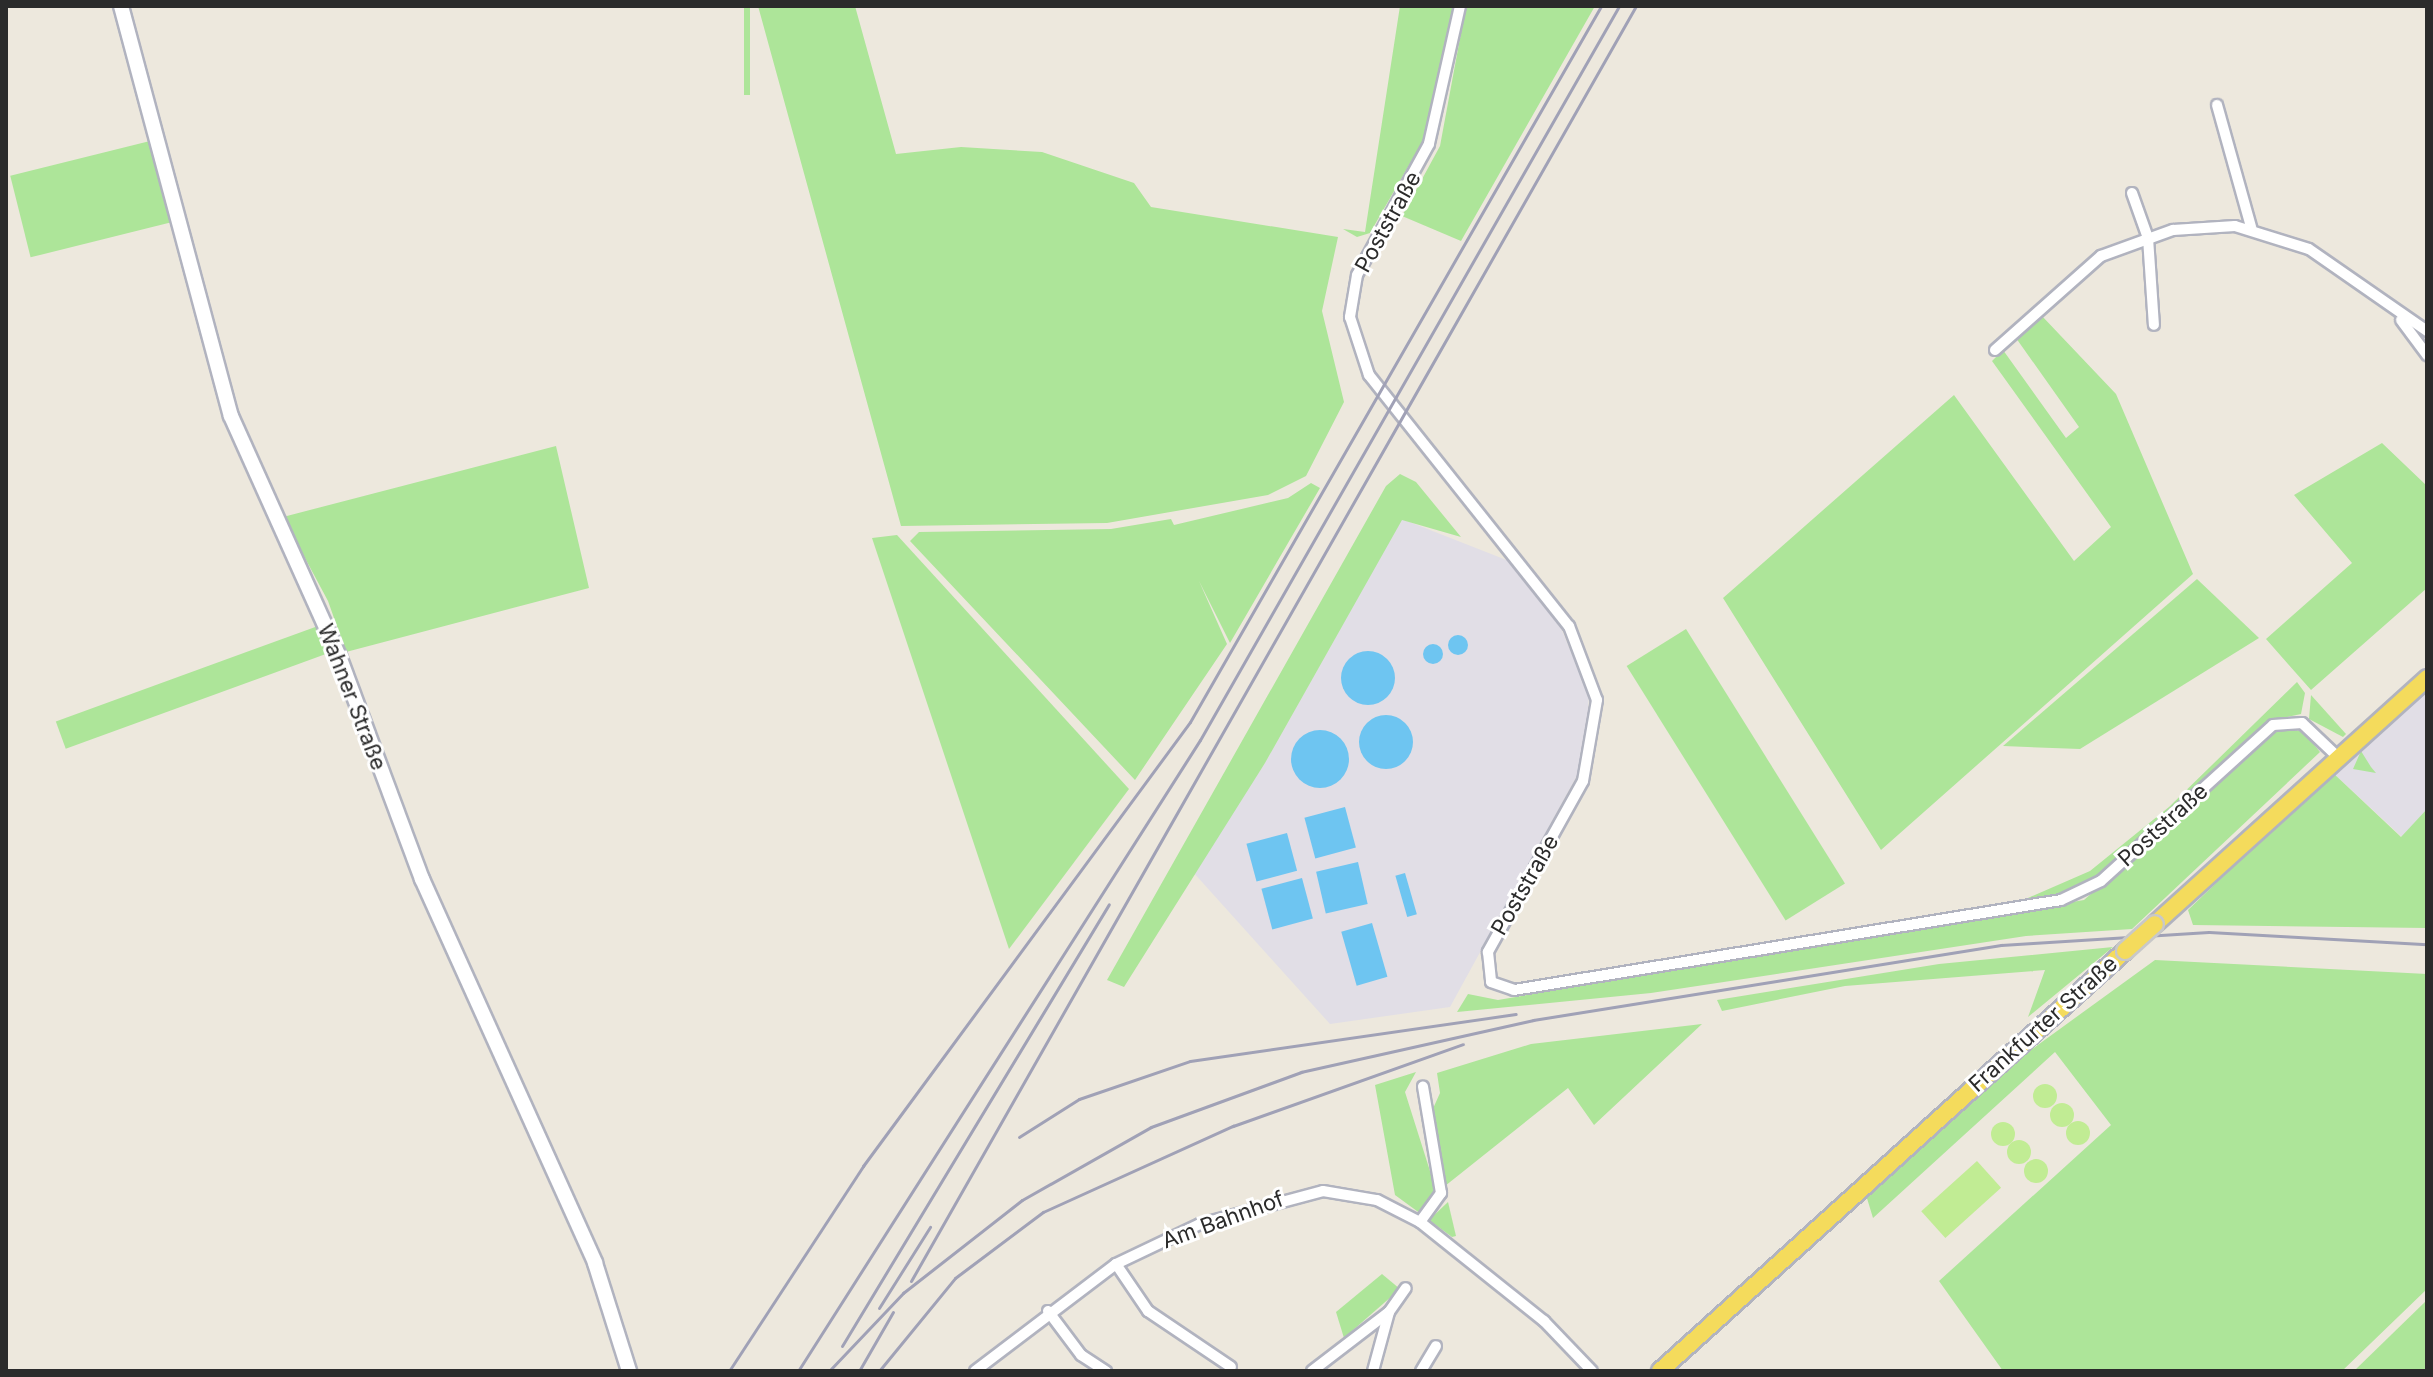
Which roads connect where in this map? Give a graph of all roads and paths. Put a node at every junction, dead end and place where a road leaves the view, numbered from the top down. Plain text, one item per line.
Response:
1 (121, 6) edge
2 (1460, 6) edge
3 (2217, 105) dead end
4 (2132, 193) dead end
5 (2251, 227) junction
6 (2148, 238) junction
7 (2398, 315) junction
8 (2154, 325) dead end
9 (2427, 331) edge
10 (1995, 350) dead end
11 (2427, 355) edge
12 (2427, 678) edge
13 (2339, 758) junction
14 (1423, 1087) dead end
15 (1420, 1222) junction
16 (1116, 1264) junction
17 (1406, 1288) dead end
18 (1048, 1311) junction
19 (1389, 1312) junction
20 (1436, 1346) dead end
21 (1231, 1367) dead end
22 (983, 1369) edge
23 (629, 1371) edge
24 (1106, 1371) edge
25 (1312, 1371) edge
26 (1373, 1371) edge
27 (1421, 1371) edge
28 (1592, 1371) edge
29 (1660, 1371) edge

1 - 23 street, Wahner Straße
2 - 13 street, Poststraße
3 - 5 street
4 - 6 street
5 - 6 street
5 - 7 street
6 - 8 street
6 - 10 street
7 - 9 street
7 - 11 street
12 - 13 main road, Frankfurter Straße
13 - 29 main road, Frankfurter Straße, bridge
14 - 15 street
15 - 16 street, Am Bahnhof
15 - 28 street, Am Bahnhof
16 - 18 street, Am Bahnhof
16 - 21 street
17 - 19 street
18 - 22 street, Am Bahnhof
18 - 24 street
19 - 25 street
19 - 26 street
20 - 27 street

